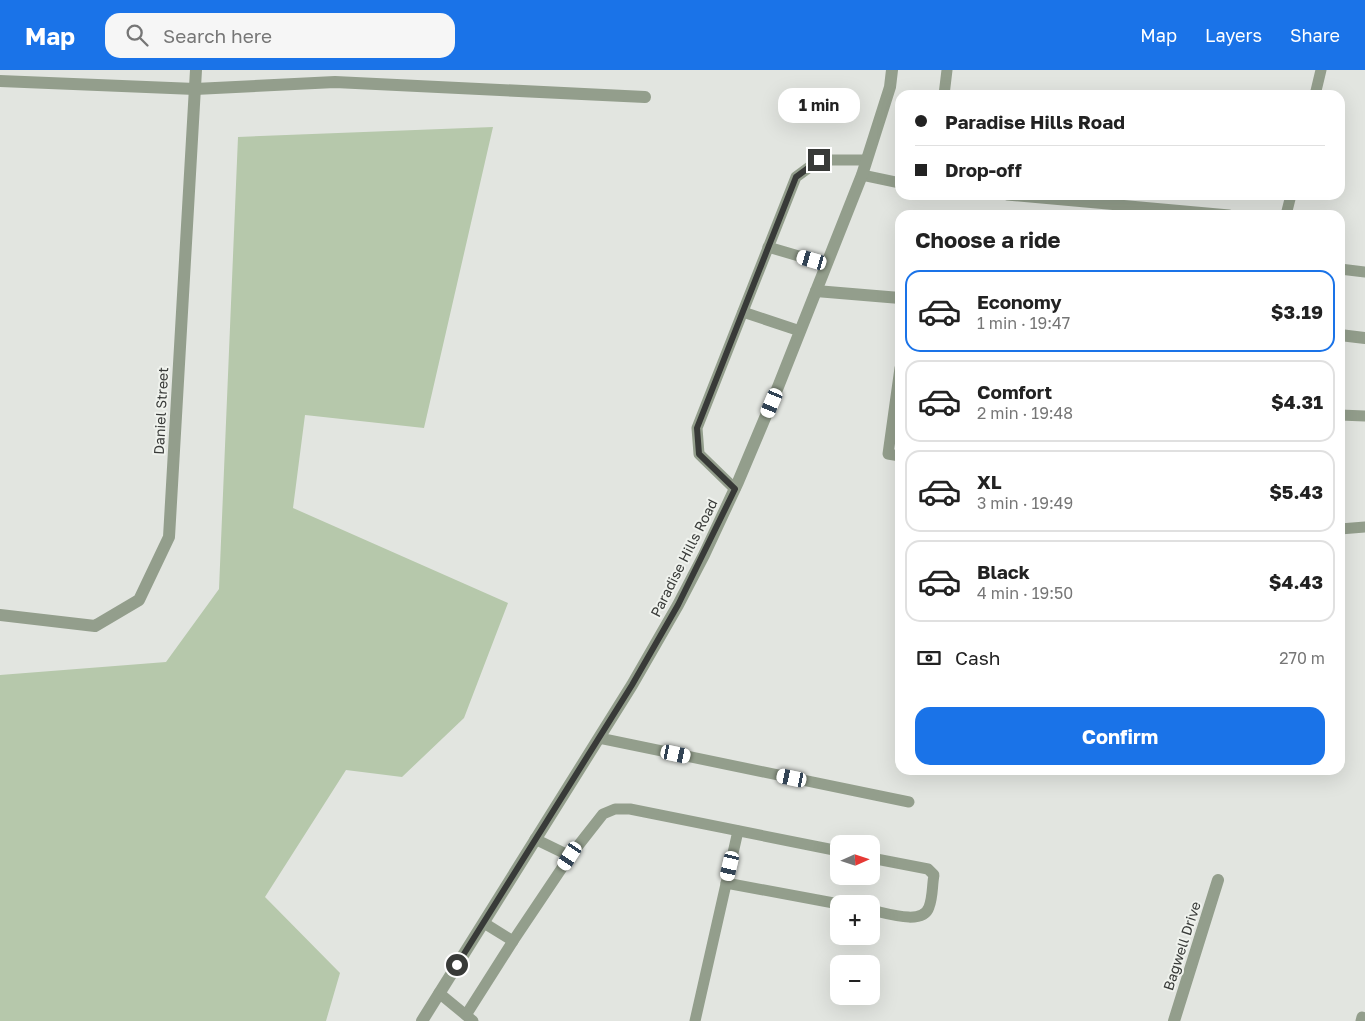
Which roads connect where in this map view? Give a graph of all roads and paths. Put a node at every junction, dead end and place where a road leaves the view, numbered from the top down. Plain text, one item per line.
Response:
1 (196, 70) edge
2 (892, 70) edge
3 (947, 70) edge
4 (1321, 70) edge
5 (0, 81) edge
6 (195, 89) junction
7 (945, 90) edge
8 (1316, 90) edge
9 (645, 97) dead end
10 (866, 160) junction
11 (862, 174) junction
12 (895, 182) edge
13 (1062, 200) edge
14 (1174, 210) edge
15 (768, 247) junction
16 (826, 264) junction
17 (1345, 270) edge
18 (1365, 272) edge
19 (816, 292) junction
20 (895, 298) edge
21 (743, 312) junction
22 (1365, 330) edge
23 (800, 331) junction
24 (1345, 336) edge
25 (1365, 338) edge
26 (895, 404) edge
27 (1345, 415) edge
28 (1365, 416) edge
29 (895, 455) edge
30 (735, 489) junction
31 (1365, 527) edge
32 (1345, 529) edge
33 (0, 615) edge
34 (599, 738) junction
35 (909, 802) dead end
36 (738, 831) junction
37 (536, 839) junction
38 (830, 849) edge
39 (570, 856) junction
40 (880, 860) edge
41 (1218, 880) dead end
42 (726, 883) junction
43 (830, 902) edge
44 (880, 912) edge
45 (484, 922) junction
46 (513, 941) junction
47 (439, 993) junction
48 (470, 1018) edge
49 (422, 1021) edge
50 (696, 1021) edge
51 (1174, 1021) edge

1 - 6 street, Daniel Street
2 - 10 street, Paradise Hills Road
3 - 7 lane
4 - 8 lane
5 - 6 street
6 - 9 street
6 - 33 street, Daniel Street
10 - 11 street, Paradise Hills Road
10 - 15 lane
11 - 12 lane
11 - 16 street, Paradise Hills Road
13 - 14 lane
15 - 16 lane
15 - 21 lane
16 - 19 street, Paradise Hills Road
17 - 18 lane
19 - 20 street
19 - 23 street, Paradise Hills Road
21 - 23 lane
21 - 30 lane
22 - 25 lane
23 - 30 street, Paradise Hills Road
24 - 25 street
26 - 29 lane
27 - 28 lane
30 - 34 street, Paradise Hills Road
31 - 32 lane
34 - 35 lane
34 - 37 street, Paradise Hills Road
36 - 38 lane
36 - 39 lane
36 - 42 lane
37 - 39 lane
37 - 45 street, Paradise Hills Road
39 - 46 lane
40 - 44 lane
41 - 51 street, Bagwell Drive
42 - 43 lane
42 - 50 lane
45 - 46 lane
45 - 47 street, Paradise Hills Road
46 - 48 lane
47 - 48 lane
47 - 49 street, Paradise Hills Road

